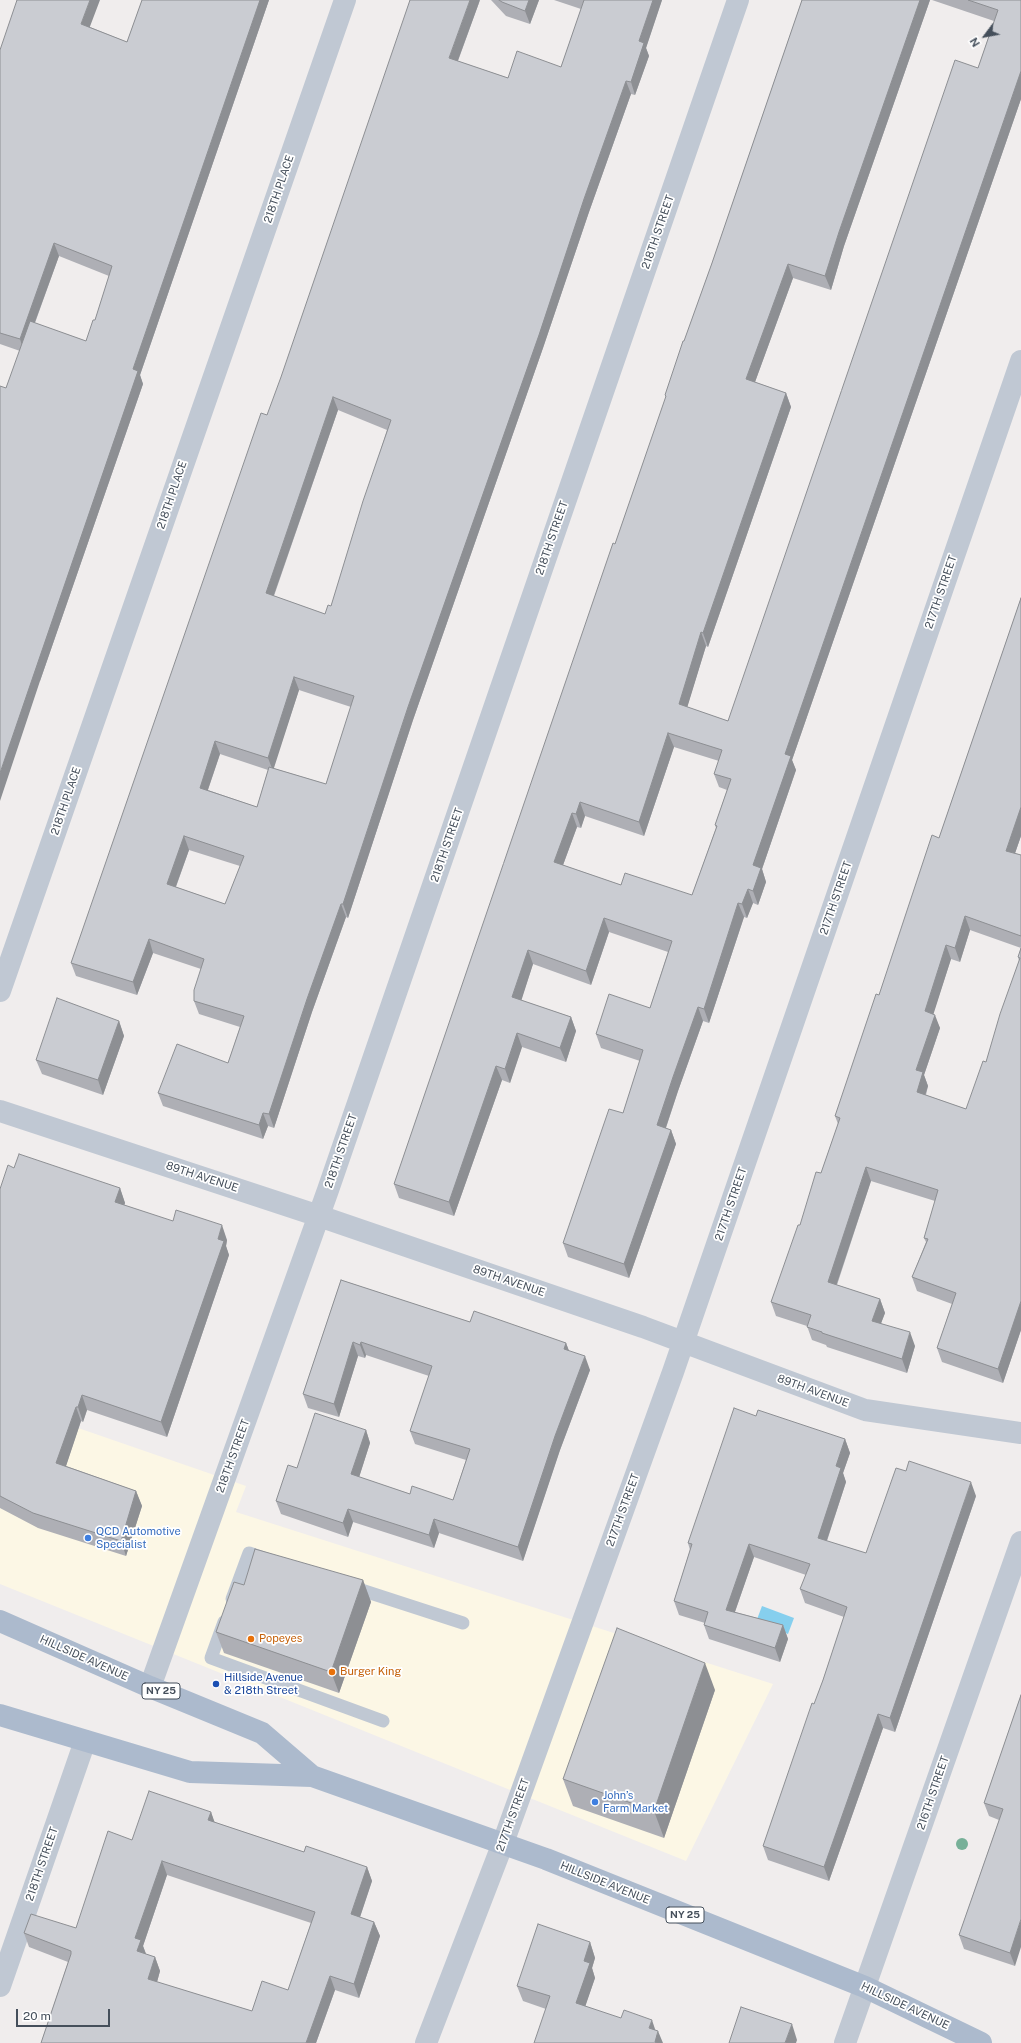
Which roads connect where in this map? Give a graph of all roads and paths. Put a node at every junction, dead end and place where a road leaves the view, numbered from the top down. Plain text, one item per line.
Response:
1 (345, 0) edge
2 (738, 0) edge
3 (1021, 361) edge
4 (0, 991) edge
5 (0, 1111) edge
6 (319, 1216) junction
7 (683, 1342) junction
8 (1021, 1433) edge
9 (1021, 1542) edge
10 (278, 1563) edge
11 (337, 1582) edge
12 (0, 1621) edge
13 (462, 1623) dead end
14 (150, 1687) junction
15 (0, 1715) edge
16 (383, 1721) dead end
17 (85, 1741) junction
18 (312, 1776) junction
19 (503, 1843) junction
20 (0, 1986) edge
21 (865, 1987) junction
22 (426, 2043) edge
23 (845, 2043) edge
24 (981, 2043) edge

1 - 4 street, 218TH PLACE
2 - 6 street, 218TH STREET
3 - 7 street, 217TH STREET
5 - 6 street, 89TH AVENUE
6 - 7 street, 89TH AVENUE
6 - 14 street, 218TH STREET
7 - 8 street, 89TH AVENUE
7 - 19 street, 217TH STREET
9 - 21 street, 216TH STREET
10 - 16 lane
11 - 13 lane
12 - 14 main road, HILLSIDE AVENUE / NY 25
14 - 18 main road, HILLSIDE AVENUE / NY 25
15 - 17 main road, HILLSIDE AVENUE / NY 25
17 - 18 main road, HILLSIDE AVENUE / NY 25
17 - 20 street, 218TH STREET
18 - 19 main road, HILLSIDE AVENUE / NY 25
19 - 21 main road, HILLSIDE AVENUE / NY 25
19 - 22 street, 217TH STREET
21 - 23 street, 216TH STREET
21 - 24 main road, HILLSIDE AVENUE / NY 25

